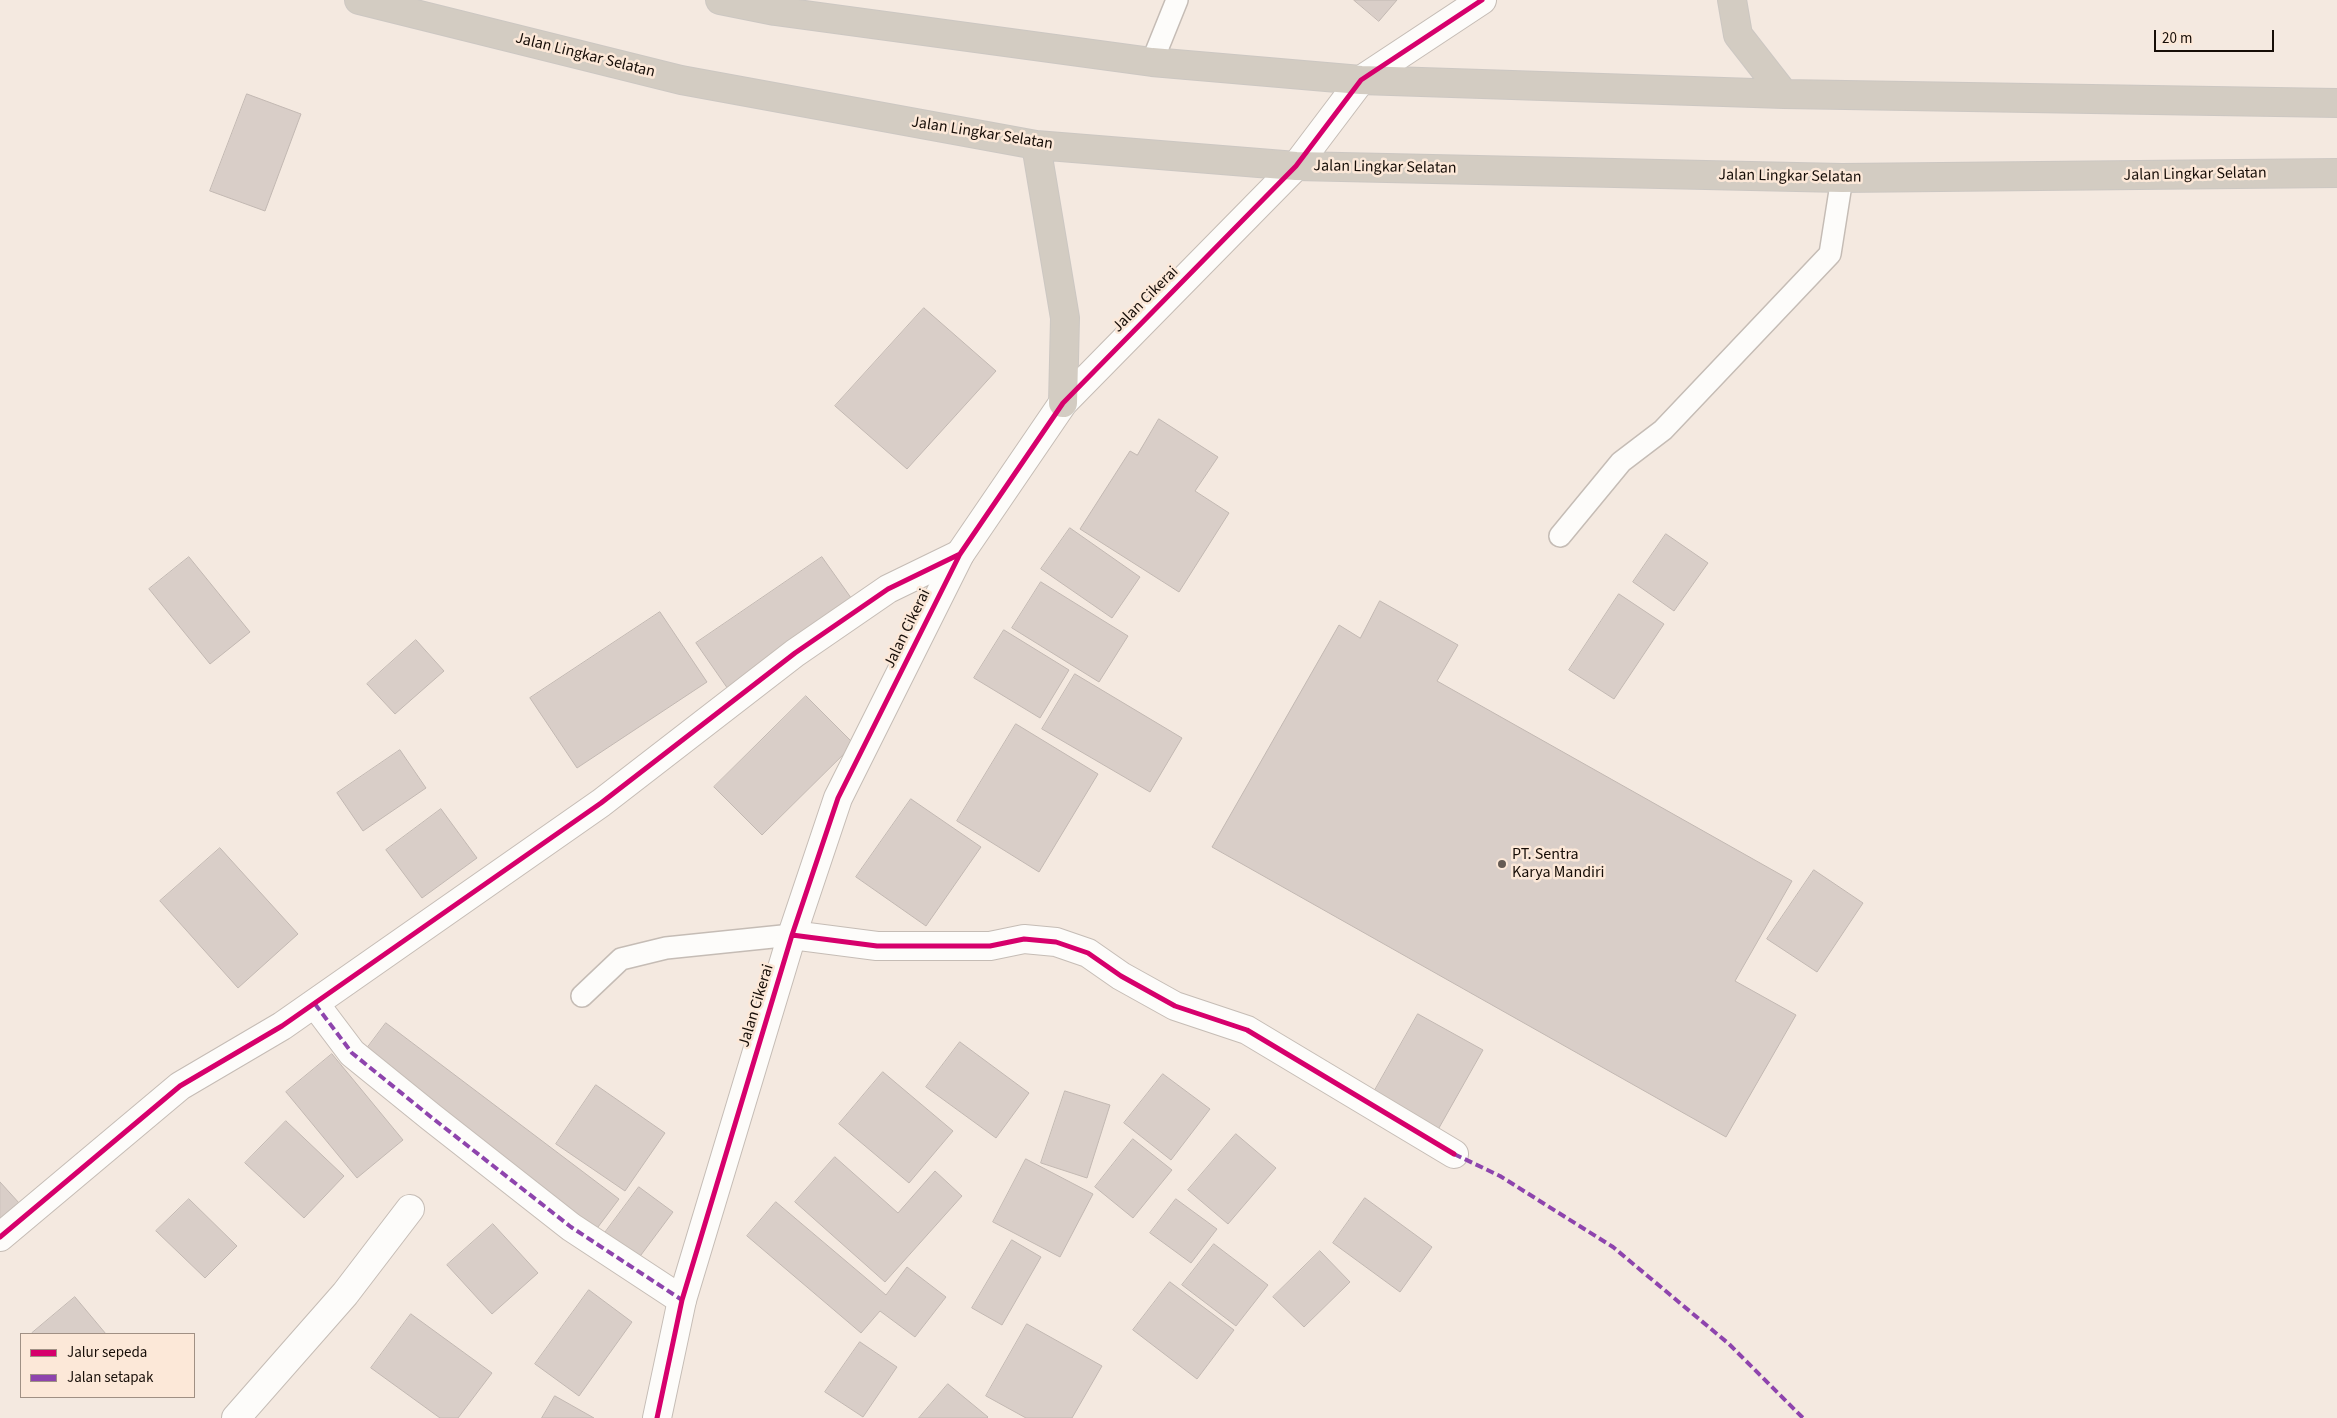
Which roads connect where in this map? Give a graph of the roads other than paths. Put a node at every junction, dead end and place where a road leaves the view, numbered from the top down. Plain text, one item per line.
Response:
1 (359, 0) edge
2 (720, 0) edge
3 (1177, 0) edge
4 (1482, 0) edge
5 (1732, 0) edge
6 (1152, 62) junction
7 (1362, 80) junction
8 (1784, 94) junction
9 (2337, 103) edge
10 (1036, 145) junction
11 (1296, 166) junction
12 (2337, 173) edge
13 (1842, 178) junction
14 (1063, 403) junction
15 (1560, 536) dead end
16 (960, 554) junction
17 (792, 935) junction
18 (582, 996) dead end
19 (315, 1004) junction
20 (1454, 1154) dead end
21 (410, 1209) dead end
22 (0, 1237) edge
23 (682, 1300) junction
24 (236, 1418) edge
25 (657, 1418) edge

1 - 10 highway, Jalan Lingkar Selatan
2 - 6 highway
3 - 6 lane
4 - 7 street, Jalan Cikerai
5 - 8 highway
6 - 7 highway
7 - 8 highway
7 - 11 street, Jalan Cikerai
8 - 9 highway
10 - 11 highway, Jalan Lingkar Selatan
10 - 14 highway
11 - 13 highway, Jalan Lingkar Selatan
11 - 14 street, Jalan Cikerai
12 - 13 highway, Jalan Lingkar Selatan
13 - 15 lane
14 - 16 street, Jalan Cikerai
16 - 17 street, Jalan Cikerai
16 - 19 street
17 - 18 lane
17 - 20 street
17 - 23 street, Jalan Cikerai
19 - 22 street
19 - 23 street
21 - 24 street
23 - 25 street, Jalan Cikerai

